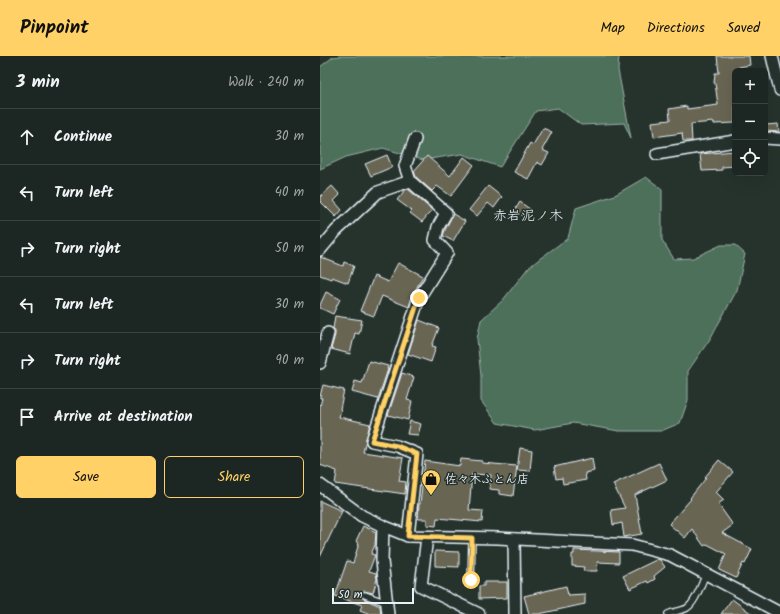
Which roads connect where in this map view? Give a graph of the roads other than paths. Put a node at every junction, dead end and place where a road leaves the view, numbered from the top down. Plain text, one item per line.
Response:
1 (772, 56) edge
2 (780, 90) edge
3 (768, 138) edge
4 (415, 139) dead end
5 (780, 140) edge
6 (732, 142) edge
7 (657, 154) dead end
8 (410, 181) junction
9 (320, 250) edge
10 (328, 333) dead end
11 (320, 363) edge
12 (320, 485) edge
13 (383, 526) junction
14 (408, 536) junction
15 (427, 537) junction
16 (472, 538) junction
17 (514, 539) junction
18 (706, 574) junction
19 (471, 584) dead end
20 (364, 595) dead end
21 (388, 609) edge
22 (780, 613) edge
23 (479, 614) edge
24 (515, 614) edge
25 (668, 614) edge

1 - 2 street
3 - 5 street
4 - 8 street
6 - 7 street
8 - 9 street
8 - 14 street
10 - 11 street
12 - 13 street
13 - 14 street
13 - 21 street
14 - 15 street
15 - 16 street
15 - 23 street
16 - 17 street
16 - 19 lane
17 - 18 street
17 - 24 street
18 - 22 street
18 - 25 lane
20 - 21 lane

